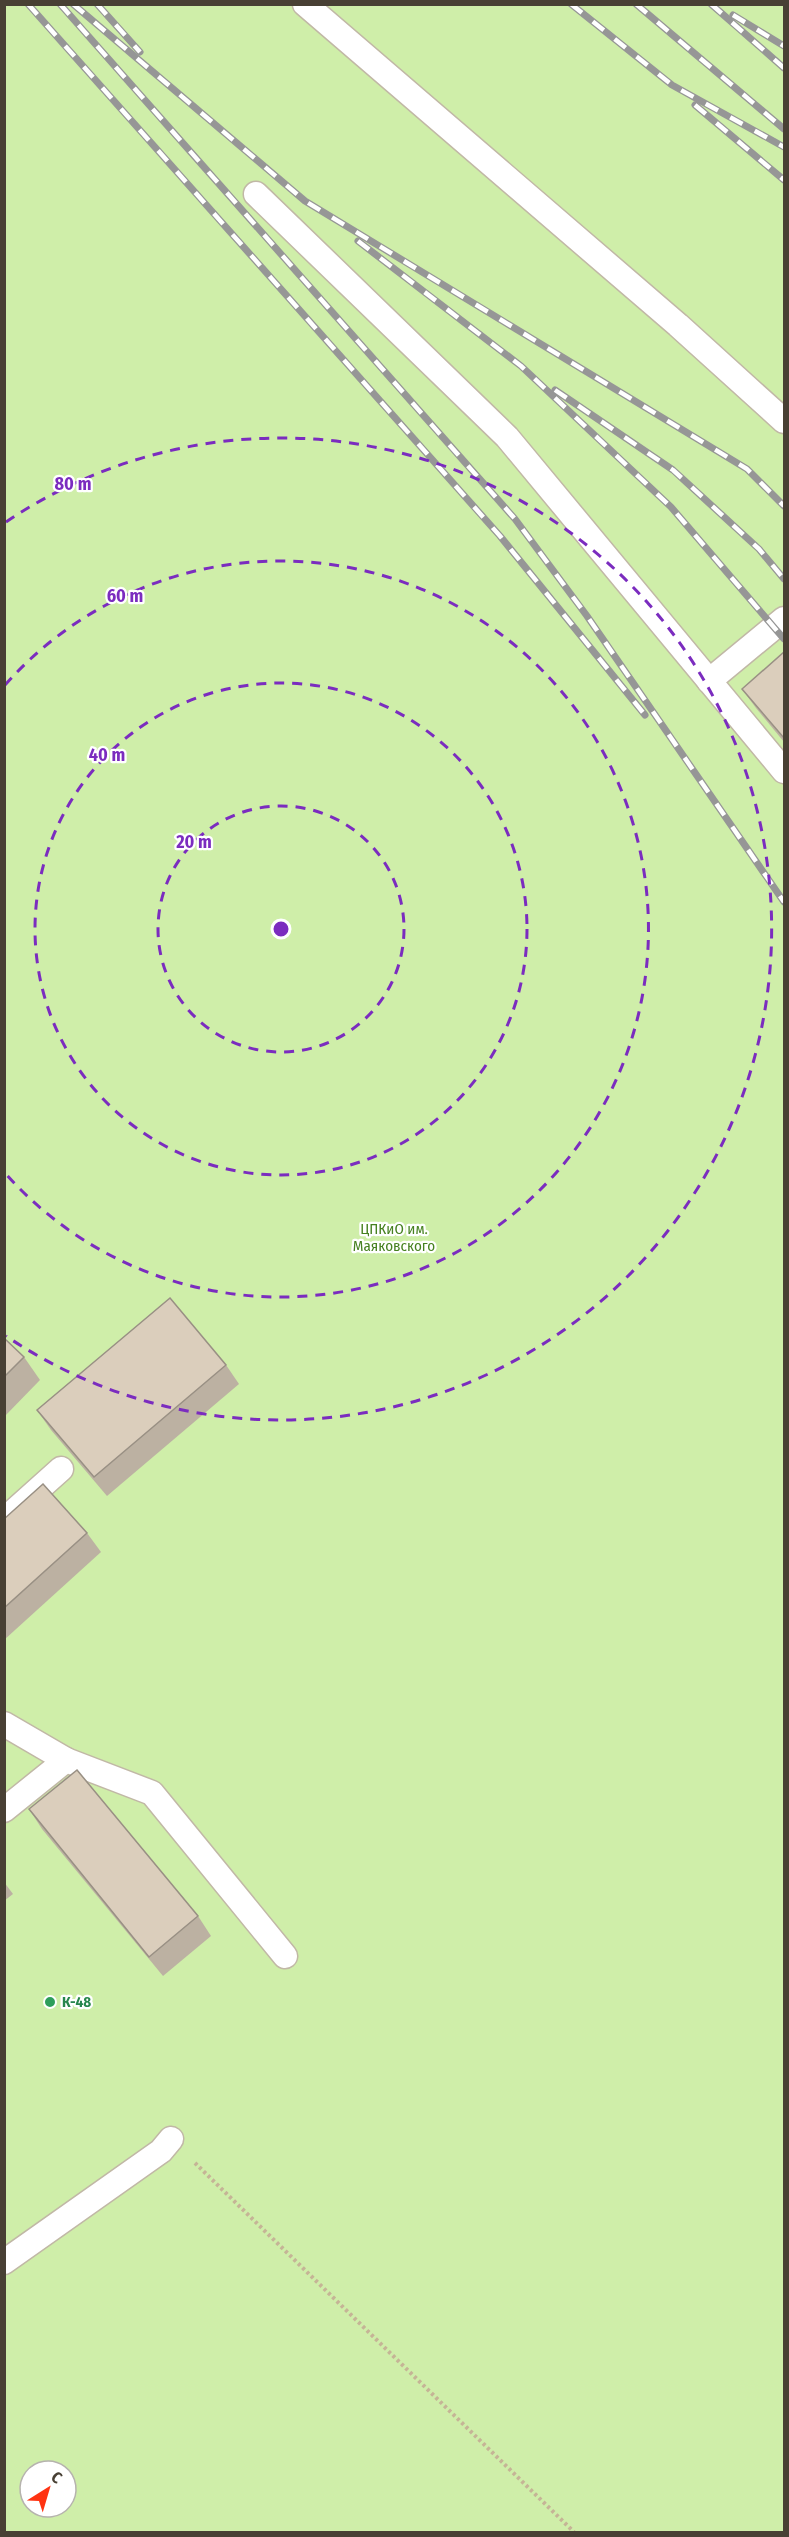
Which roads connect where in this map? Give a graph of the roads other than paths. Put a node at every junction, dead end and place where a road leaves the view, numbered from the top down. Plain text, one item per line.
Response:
1 (306, 4) edge
2 (256, 194) dead end
3 (784, 421) edge
4 (784, 619) edge
5 (709, 681) junction
6 (784, 771) edge
7 (61, 1468) dead end
8 (4, 1520) edge
9 (4, 1724) edge
10 (66, 1760) junction
11 (4, 1810) edge
12 (285, 1956) dead end
13 (171, 2139) road end
14 (4, 2262) edge

1 - 3 lane
2 - 5 lane
4 - 5 lane
5 - 6 lane
7 - 8 lane
9 - 10 lane
10 - 11 lane
10 - 12 lane
13 - 14 lane

